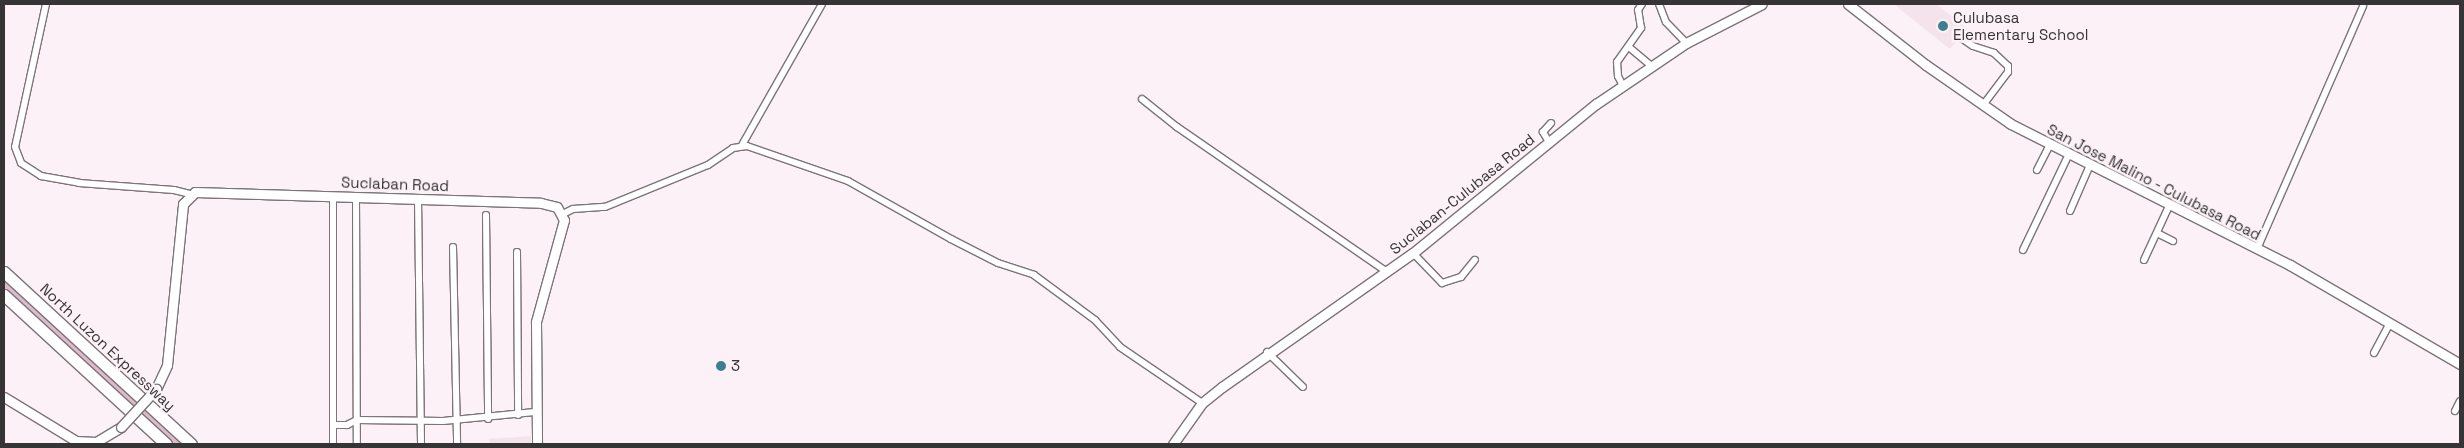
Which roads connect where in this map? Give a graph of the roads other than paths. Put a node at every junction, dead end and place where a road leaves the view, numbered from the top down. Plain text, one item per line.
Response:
1 (46, 4) edge
2 (822, 4) edge
3 (1642, 4) edge
4 (1659, 4) edge
5 (1762, 4) edge
6 (1848, 4) edge
7 (2363, 6) dead end
8 (1957, 35) dead end
9 (1686, 42) junction
10 (1630, 48) junction
11 (1653, 67) junction
12 (1623, 86) junction
13 (1142, 99) dead end
14 (1983, 105) junction
15 (1550, 123) dead end
16 (1550, 142) junction
17 (742, 145) junction
18 (2050, 145) junction
19 (2069, 154) junction
20 (2090, 165) junction
21 (2037, 170) dead end
22 (190, 194) junction
23 (333, 196) junction
24 (356, 197) junction
25 (418, 198) junction
26 (2170, 204) junction
27 (2070, 211) dead end
28 (563, 214) junction
29 (486, 215) dead end
30 (2157, 233) junction
31 (2173, 240) dead end
32 (453, 247) dead end
33 (2023, 250) dead end
34 (2258, 250) junction
35 (517, 252) dead end
36 (1413, 254) junction
37 (1475, 260) dead end
38 (2144, 260) dead end
39 (1386, 271) junction
40 (4, 272) edge
41 (4, 295) edge
42 (2389, 325) junction
43 (1267, 352) junction
44 (2374, 353) dead end
45 (2460, 364) edge
46 (1303, 387) dead end
47 (4, 396) edge
48 (2460, 401) edge
49 (1202, 403) junction
50 (2456, 411) dead end
51 (535, 412) junction
52 (518, 415) junction
53 (488, 418) junction
54 (357, 420) junction
55 (456, 420) junction
56 (420, 421) junction
57 (334, 425) junction
58 (166, 444) edge
59 (192, 444) edge
60 (333, 444) edge
61 (357, 444) edge
62 (421, 444) edge
63 (457, 444) edge
64 (537, 444) edge
65 (1173, 444) edge

1 - 22 street
2 - 17 street
3 - 10 street
4 - 9 street
5 - 9 street, Suclaban-Culubasa Road
6 - 14 street, San Jose Malino - Culubasa Road
7 - 34 street
8 - 14 street
9 - 11 street, Suclaban-Culubasa Road
10 - 11 street
10 - 12 street
11 - 12 street, Suclaban-Culubasa Road
12 - 16 street, Suclaban-Culubasa Road
13 - 39 street
14 - 18 street, San Jose Malino - Culubasa Road
15 - 16 street
16 - 36 street, Suclaban-Culubasa Road
17 - 28 street
17 - 49 street
18 - 19 street, San Jose Malino - Culubasa Road
18 - 21 street
19 - 20 street, San Jose Malino - Culubasa Road
19 - 33 street
20 - 26 street, San Jose Malino - Culubasa Road
20 - 27 street
22 - 23 street, Suclaban Road
22 - 47 street, bridge
23 - 24 street, Suclaban Road
23 - 57 street
24 - 25 street, Suclaban Road
24 - 54 street
25 - 28 street, Suclaban Road
25 - 56 street
26 - 30 street
26 - 34 street, San Jose Malino - Culubasa Road
28 - 51 street
29 - 53 street
30 - 31 street
30 - 38 street
32 - 55 street
34 - 42 street, San Jose Malino - Culubasa Road
35 - 52 street
36 - 37 street
36 - 39 street, Suclaban-Culubasa Road
39 - 43 street, Suclaban-Culubasa Road
40 - 59 highway, North Luzon Expressway
41 - 58 highway
42 - 44 street
42 - 45 street, San Jose Malino - Culubasa Road
43 - 46 street
43 - 49 street, Suclaban-Culubasa Road
48 - 50 street
49 - 65 street, Suclaban-Culubasa Road
51 - 52 street
51 - 64 street
52 - 53 street
53 - 55 street
54 - 56 street
54 - 57 street
54 - 61 street
55 - 56 street
55 - 63 street
56 - 62 street
57 - 60 street

